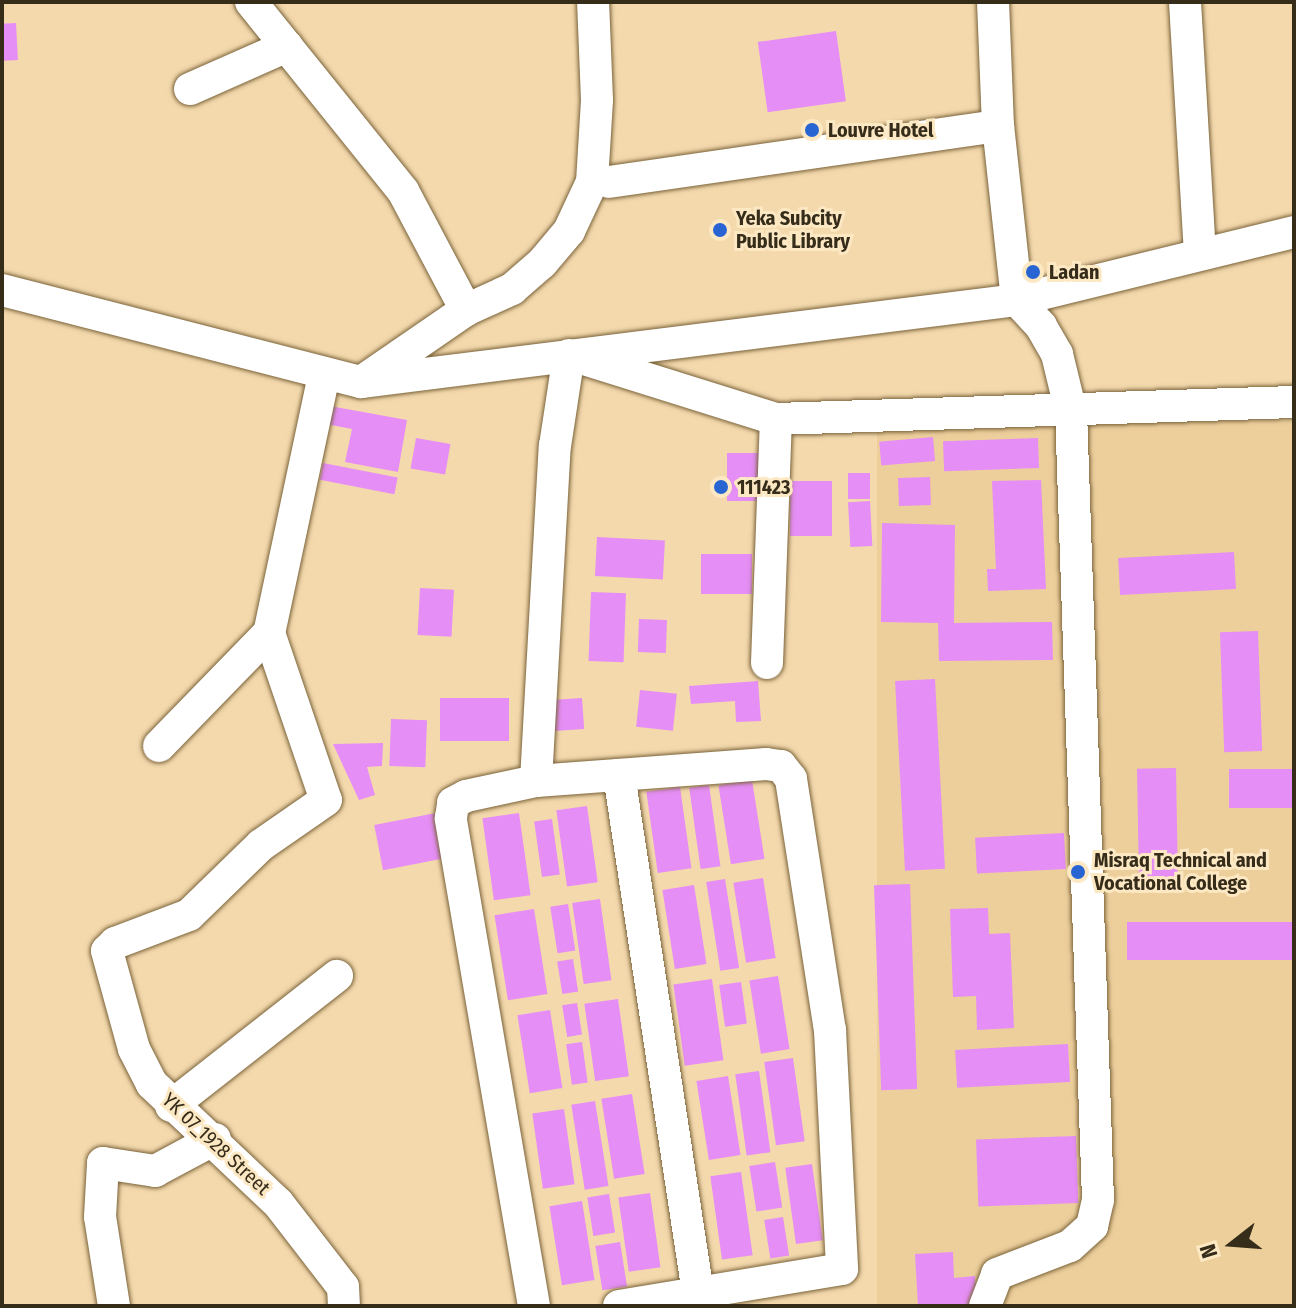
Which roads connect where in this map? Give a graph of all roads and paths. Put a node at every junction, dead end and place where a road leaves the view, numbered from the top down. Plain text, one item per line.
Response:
1 (251, 2) edge
2 (593, 2) edge
3 (993, 2) edge
4 (1185, 2) edge
5 (287, 46) junction
6 (190, 89) dead end
7 (998, 126) junction
8 (609, 182) dead end
9 (1294, 232) edge
10 (1200, 254) junction
11 (2, 290) edge
12 (1017, 300) junction
13 (466, 310) junction
14 (569, 355) junction
15 (324, 375) junction
16 (361, 382) junction
17 (1294, 402) edge
18 (1071, 412) junction
19 (776, 419) junction
20 (269, 633) junction
21 (767, 663) dead end
22 (159, 746) dead end
23 (619, 775) junction
24 (536, 781) junction
25 (337, 976) dead end
26 (171, 1106) junction
27 (215, 1139) junction
28 (698, 1293) junction
29 (114, 1306) edge
30 (344, 1306) edge
31 (534, 1306) edge
32 (619, 1306) edge
33 (985, 1306) edge

1 - 5 street
2 - 13 street
3 - 7 street
4 - 10 street
5 - 6 street
5 - 13 street
7 - 8 street
7 - 12 street
9 - 10 street
10 - 12 street
11 - 15 street
12 - 14 street
12 - 18 street
13 - 16 street
14 - 16 street
14 - 19 street
14 - 24 street
15 - 16 street
15 - 20 street
17 - 18 street
18 - 19 street
18 - 33 street
19 - 21 street
20 - 22 street
20 - 26 street, YK 07_1928 Street
23 - 24 street
23 - 28 street
23 - 28 street
24 - 31 street
25 - 26 street
26 - 27 street, YK 07_1928 Street
27 - 29 street
27 - 30 street, YK 07_1928 Street
28 - 32 street

